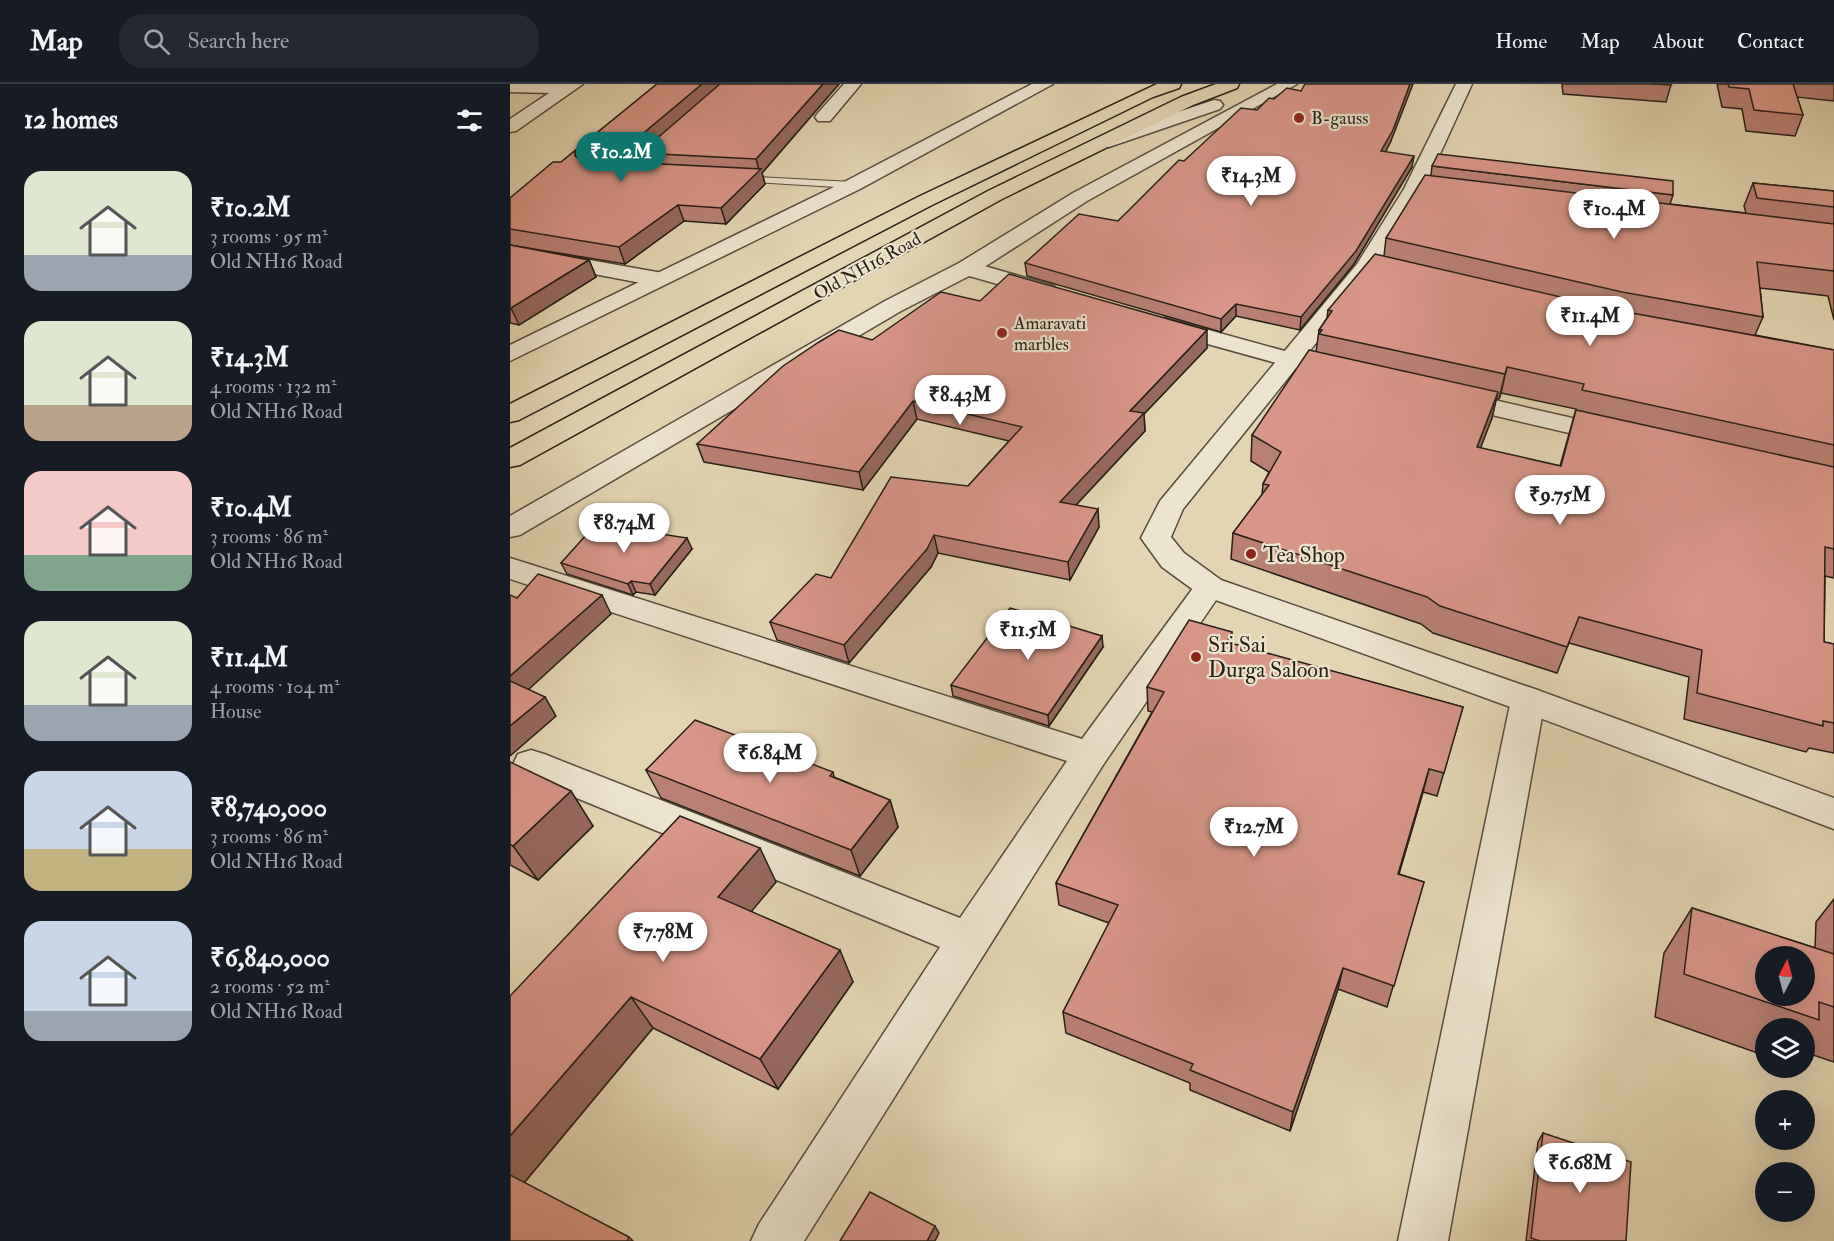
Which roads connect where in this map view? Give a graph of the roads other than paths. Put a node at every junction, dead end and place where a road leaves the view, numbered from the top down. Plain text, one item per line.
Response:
1 (853, 84) edge
2 (1045, 84) edge
3 (1173, 84) edge
4 (1231, 84) edge
5 (1272, 84) edge
6 (1289, 84) edge
7 (1464, 84) edge
8 (572, 86) edge
9 (510, 87) edge
10 (824, 117) dead end
11 (510, 127) edge
12 (1093, 146) junction
13 (724, 178) edge
14 (853, 185) junction
15 (510, 252) edge
16 (967, 268) junction
17 (657, 279) junction
18 (1067, 297) edge
19 (1145, 320) edge
20 (510, 354) edge
21 (1290, 362) junction
22 (1348, 375) edge
23 (1429, 393) edge
24 (510, 414) edge
25 (1637, 440) edge
26 (510, 459) edge
27 (510, 528) edge
28 (510, 568) edge
29 (1210, 587) junction
30 (1528, 700) junction
31 (1090, 755) junction
32 (531, 764) dead end
33 (1834, 814) edge
34 (968, 940) junction
35 (776, 1241) edge
36 (1424, 1241) edge

1 - 10 street
2 - 14 street
3 - 24 main road, Old NH16 Road
4 - 12 main road, Old NH16 Road
5 - 12 street
6 - 16 street
7 - 21 street
8 - 9 street
8 - 11 street
12 - 26 main road, Old NH16 Road
13 - 14 lane
14 - 17 street
15 - 17 street
16 - 18 street
16 - 27 street
17 - 20 street
19 - 21 street
21 - 22 street
21 - 29 street
23 - 25 street
28 - 31 street
29 - 30 street
29 - 31 street
30 - 33 street
30 - 36 street
31 - 34 street
32 - 34 street
34 - 35 street

